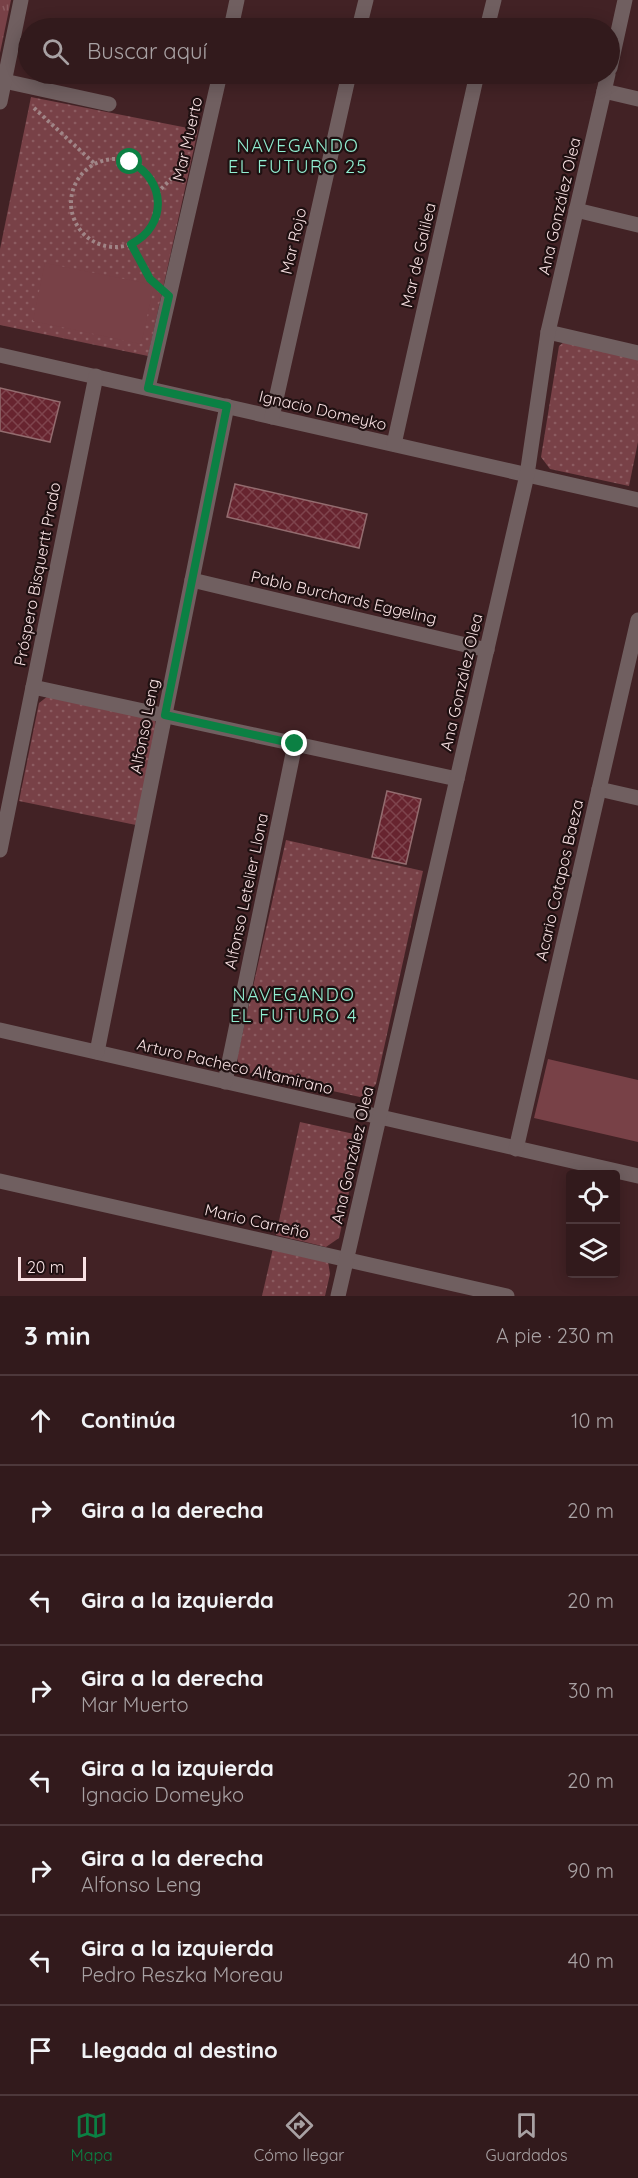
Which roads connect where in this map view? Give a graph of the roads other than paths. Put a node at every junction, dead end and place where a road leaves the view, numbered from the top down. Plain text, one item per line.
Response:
1 (21, 0) edge
2 (237, 0) edge
3 (366, 0) edge
4 (494, 0) edge
5 (626, 0) edge
6 (233, 18) edge
7 (362, 18) edge
8 (490, 18) edge
9 (620, 24) edge
10 (4, 81) junction
11 (218, 84) edge
12 (347, 84) edge
13 (475, 84) edge
14 (606, 84) edge
15 (604, 91) junction
16 (638, 99) edge
17 (0, 102) edge
18 (109, 104) dead end
19 (576, 210) junction
20 (638, 225) edge
21 (548, 332) junction
22 (638, 353) edge
23 (0, 355) edge
24 (96, 376) junction
25 (148, 388) junction
26 (227, 406) junction
27 (272, 417) junction
28 (394, 444) junction
29 (527, 475) junction
30 (638, 500) edge
31 (192, 580) junction
32 (638, 620) edge
33 (487, 650) junction
34 (33, 687) junction
35 (165, 715) junction
36 (295, 744) junction
37 (457, 779) junction
38 (599, 789) junction
39 (638, 798) edge
40 (0, 850) edge
41 (0, 1030) edge
42 (97, 1052) junction
43 (225, 1082) junction
44 (379, 1117) junction
45 (516, 1149) junction
46 (638, 1176) edge
47 (0, 1181) edge
48 (346, 1259) junction
49 (338, 1296) edge
50 (507, 1296) edge

1 - 10 street
2 - 6 street
3 - 7 street
4 - 8 street
5 - 9 street
10 - 17 street
10 - 18 street
11 - 25 street, Mar Muerto
12 - 27 street, Mar Rojo
13 - 28 street, Mar de Galilea
14 - 15 street, Ana González Olea
15 - 16 street
15 - 19 street, Ana González Olea
19 - 20 street
19 - 21 street, Ana González Olea
21 - 22 street
21 - 29 street, Ana González Olea
23 - 24 street, Ignacio Domeyko
24 - 25 street, Ignacio Domeyko
24 - 34 street, Próspero Bisquertt Prado
25 - 26 street, Ignacio Domeyko
26 - 27 street, Ignacio Domeyko
26 - 31 street, Alfonso Leng
27 - 28 street, Ignacio Domeyko
28 - 29 street, Ignacio Domeyko
29 - 30 street, Ignacio Domeyko
29 - 33 street, Ana González Olea
31 - 33 street, Pablo Burchards Eggeling
31 - 35 street, Alfonso Leng
32 - 38 street, Acario Cotapos Baeza
33 - 37 street, Ana González Olea
34 - 35 street
34 - 40 street, Próspero Bisquertt Prado
35 - 36 street
35 - 42 street, Alfonso Leng
36 - 37 street
36 - 43 street, Alfonso Letelier Llona
37 - 44 street, Ana González Olea
38 - 39 street
38 - 45 street, Acario Cotapos Baeza
41 - 42 street, Arturo Pacheco Altamirano
42 - 43 street, Arturo Pacheco Altamirano
43 - 44 street, Arturo Pacheco Altamirano
44 - 45 street, Arturo Pacheco Altamirano
44 - 48 street, Ana González Olea
45 - 46 street, Arturo Pacheco Altamirano
47 - 48 street, Mario Carreño
48 - 49 street, Ana González Olea
48 - 50 street, Mario Carreño

